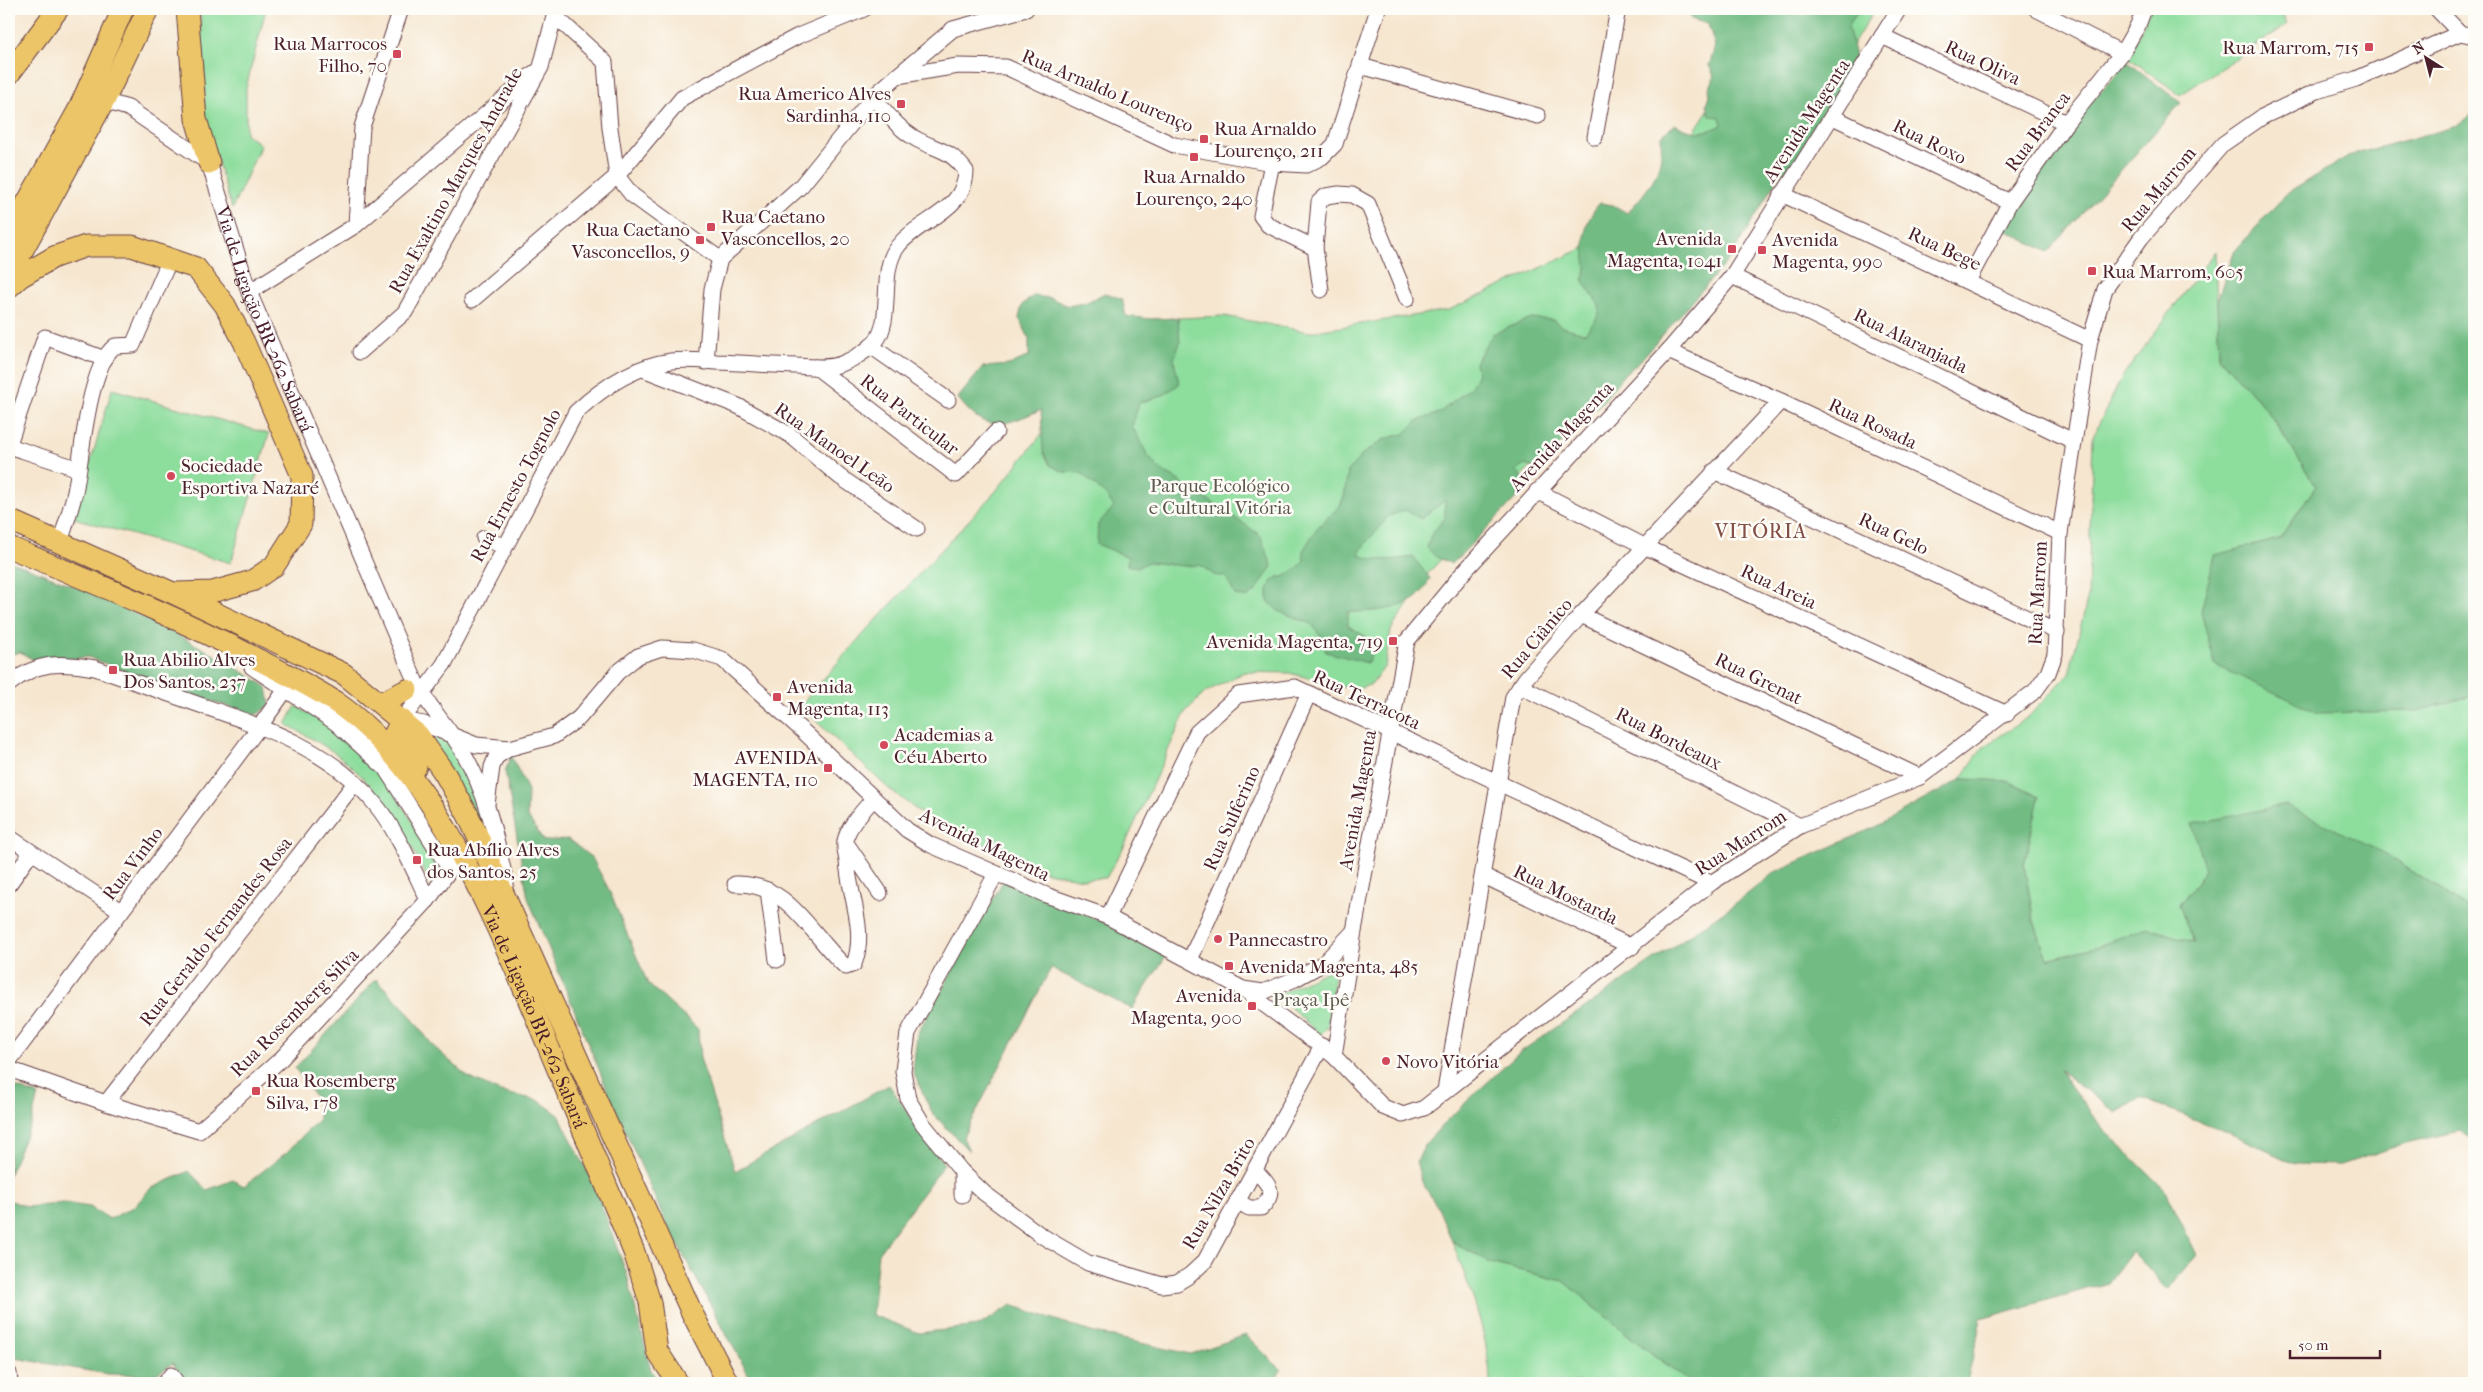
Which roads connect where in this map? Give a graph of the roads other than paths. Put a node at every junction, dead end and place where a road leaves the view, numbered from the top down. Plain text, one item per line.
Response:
1 (58, 9) edge
2 (123, 9) edge
3 (148, 9) edge
4 (187, 9) edge
5 (400, 9) edge
6 (862, 9) edge
7 (1026, 9) edge
8 (1378, 9) edge
9 (1618, 9) edge
10 (1899, 9) edge
11 (2036, 9) edge
12 (2144, 9) edge
13 (2437, 9) edge
14 (555, 12) edge
15 (2467, 35) edge
16 (1882, 36) junction
17 (2122, 53) junction
18 (1361, 66) junction
19 (541, 67) junction
20 (9, 74) edge
21 (897, 76) junction
22 (873, 97) junction
23 (104, 101) junction
24 (1538, 116) dead end
25 (1833, 117) junction
26 (2066, 123) junction
27 (1595, 137) dead end
28 (209, 163) junction
29 (1272, 164) junction
30 (617, 176) junction
31 (1782, 194) junction
32 (2010, 202) junction
33 (356, 225) junction
34 (9, 235) edge
35 (1315, 248) junction
36 (170, 259) junction
37 (720, 259) junction
38 (9, 275) edge
39 (1732, 276) junction
40 (1968, 282) junction
41 (9, 287) edge
42 (1321, 290) dead end
43 (249, 292) junction
44 (1408, 299) dead end
45 (472, 300) dead end
46 (2090, 340) junction
47 (871, 346) junction
48 (1668, 351) junction
49 (360, 352) dead end
50 (105, 359) junction
51 (706, 362) junction
52 (816, 367) junction
53 (643, 368) junction
54 (948, 400) dead end
55 (1780, 401) junction
56 (996, 432) dead end
57 (2073, 441) junction
58 (9, 445) edge
59 (79, 469) junction
60 (1714, 471) junction
61 (1537, 491) junction
62 (9, 520) edge
63 (917, 529) dead end
64 (2060, 534) junction
65 (484, 538) dead end
66 (60, 543) junction
67 (9, 547) edge
68 (505, 547) junction
69 (1646, 547) junction
70 (172, 593) junction
71 (1582, 615) junction
72 (2057, 632) junction
73 (211, 635) junction
74 (9, 684) edge
75 (1520, 686) junction
76 (286, 688) junction
77 (415, 692) junction
78 (1308, 693) junction
79 (381, 703) junction
80 (2007, 714) junction
81 (402, 720) junction
82 (260, 726) junction
83 (1390, 733) junction
84 (450, 735) junction
85 (510, 748) junction
86 (1920, 777) junction
87 (1499, 782) junction
88 (356, 783) junction
89 (873, 799) junction
90 (487, 804) junction
91 (1800, 826) junction
92 (9, 837) edge
93 (845, 842) junction
94 (31, 853) junction
95 (454, 853) junction
96 (996, 874) junction
97 (1484, 876) junction
98 (1711, 883) junction
99 (9, 884) edge
100 (735, 884) dead end
101 (768, 890) junction
102 (880, 893) dead end
103 (428, 900) junction
104 (511, 906) junction
105 (121, 911) junction
106 (1108, 917) junction
107 (1354, 931) junction
108 (1632, 947) junction
109 (1330, 956) junction
110 (777, 960) dead end
111 (1190, 960) junction
112 (1348, 969) junction
113 (1243, 989) junction
114 (1322, 1046) junction
115 (1334, 1056) junction
116 (9, 1061) edge
117 (9, 1069) edge
118 (1445, 1091) junction
119 (106, 1103) junction
120 (1254, 1171) junction
121 (962, 1172) junction
122 (962, 1195) dead end
123 (1237, 1201) junction
124 (9, 1373) edge
125 (10, 1383) edge
126 (678, 1383) edge
127 (728, 1383) edge

1 - 20 highway
2 - 34 highway
3 - 23 highway
4 - 28 highway
5 - 33 street
6 - 30 street
7 - 21 street
8 - 18 street, Rua Arnaldo Lourenço
9 - 27 street
10 - 16 street, Avenida Magenta
11 - 17 street
12 - 17 street, Rua Branca
13 - 15 street
14 - 19 street, Rua Exaltino Marques Andrade
14 - 30 street
15 - 46 street, Rua Marrom
16 - 25 street, Avenida Magenta
16 - 26 street, Rua Oliva
17 - 26 street, Rua Branca
18 - 24 street
18 - 29 street, Rua Arnaldo Lourenço
19 - 33 street
19 - 49 street, Rua Exaltino Marques Andrade
21 - 22 street
21 - 29 street, Rua Arnaldo Lourenço
22 - 37 street
22 - 47 street
23 - 28 street
23 - 38 highway
25 - 31 street, Avenida Magenta
25 - 32 street, Rua Roxo
26 - 32 street, Rua Branca
28 - 43 street, Via de Ligação BR-262 Sabará
29 - 35 street
30 - 37 street
30 - 45 street
31 - 39 street, Avenida Magenta
31 - 40 street, Rua Bege
32 - 40 street, Rua Branca
33 - 43 street
35 - 42 street
35 - 44 street
36 - 41 highway
36 - 50 street
36 - 70 highway
37 - 51 street
39 - 48 street, Avenida Magenta
39 - 57 street, Rua Alaranjada
40 - 46 street, Rua Bege
43 - 77 street, Via de Ligação BR-262 Sabará
46 - 57 street, Rua Marrom
47 - 52 street, Rua Ernesto Tognolo
47 - 54 street
48 - 55 street, Rua Rosada
48 - 61 street, Avenida Magenta
50 - 58 street
50 - 59 street
51 - 52 street, Rua Ernesto Tognolo
51 - 53 street, Rua Ernesto Tognolo
52 - 56 street, Rua Particular
53 - 63 street, Rua Manoel Leão
53 - 68 street, Rua Ernesto Tognolo
55 - 60 street, Rua Ciânico
55 - 64 street, Rua Rosada
57 - 64 street, Rua Marrom
58 - 59 street
59 - 66 street
60 - 69 street, Rua Ciânico
60 - 72 street, Rua Gelo
61 - 69 street, Rua Areia
61 - 83 street, Avenida Magenta
62 - 66 highway, Via de Ligação BR-262 Sabará
64 - 72 street, Rua Marrom
65 - 68 street
66 - 70 highway, Via de Ligação BR-262 Sabará
67 - 73 highway, Via de Ligação BR-262 Sabará
68 - 77 street, Rua Ernesto Tognolo
69 - 71 street, Rua Ciânico
69 - 80 street, Rua Areia
70 - 79 highway, Via de Ligação BR-262 Sabará
71 - 75 street, Rua Ciânico
71 - 86 street, Rua Grenat
72 - 80 street, Rua Marrom
73 - 76 street, Via de Ligação BR-262 Sabará
73 - 95 highway, Via de Ligação BR-262 Sabará
74 - 82 street
75 - 87 street, Rua Ciânico
75 - 91 street, Rua Bordeaux
76 - 82 street, Rua Vinho
76 - 95 street, Via de Ligação BR-262 Sabará
77 - 79 highway
77 - 81 street, Rua Ernesto Tognolo
77 - 84 street
78 - 83 street, Rua Terracota
78 - 106 street, Rua Terracota
78 - 111 street, Rua Sulferino
79 - 81 highway, Via de Ligação BR-262 Sabará
80 - 86 street, Rua Marrom
81 - 84 street, Avenida Magenta
81 - 95 highway
81 - 104 highway, Via de Ligação BR-262 Sabará
82 - 88 street
82 - 105 street, Rua Vinho
83 - 87 street, Rua Terracota
83 - 107 street, Avenida Magenta
84 - 85 street, Avenida Magenta
84 - 90 street
85 - 89 street, Avenida Magenta
85 - 90 street, Avenida Magenta
86 - 91 street, Rua Marrom
87 - 97 street, Rua Ciânico
87 - 98 street, Rua Terracota
88 - 103 street
88 - 119 street, Rua Geraldo Fernandes Rosa
89 - 93 street
89 - 96 street, Avenida Magenta
90 - 104 street, Via de Ligação BR-262 Sabará
91 - 98 street, Rua Marrom
92 - 94 street
93 - 101 street
93 - 102 street
94 - 99 street
94 - 105 street
95 - 103 street, Rua Rosemberg Silva
95 - 126 highway, Via de Ligação BR-262 Sabará
96 - 106 street, Avenida Magenta
96 - 121 street, Rua Nilza Brito
97 - 108 street, Rua Mostarda
97 - 118 street, Rua Ciânico
98 - 108 street, Rua Marrom
100 - 101 street
101 - 110 street
103 - 119 street, Rua Rosemberg Silva
104 - 127 highway, Via de Ligação BR-262 Sabará
105 - 116 street, Rua Vinho
106 - 111 street, Avenida Magenta
107 - 109 street, Avenida Magenta
107 - 112 street, Avenida Magenta
108 - 118 street, Rua Marrom
109 - 112 street
109 - 113 street, Avenida Magenta
111 - 113 street, Avenida Magenta
112 - 115 street, Avenida Magenta
113 - 114 street, Rua Marrom
114 - 115 street, Rua Marrom
114 - 120 street, Rua Nilza Brito
115 - 118 street, Rua Marrom
117 - 119 street, Rua Rosemberg Silva
120 - 123 street, Rua Nilza Brito
120 - 123 street
121 - 122 street
121 - 123 street, Rua Nilza Brito
124 - 125 street

